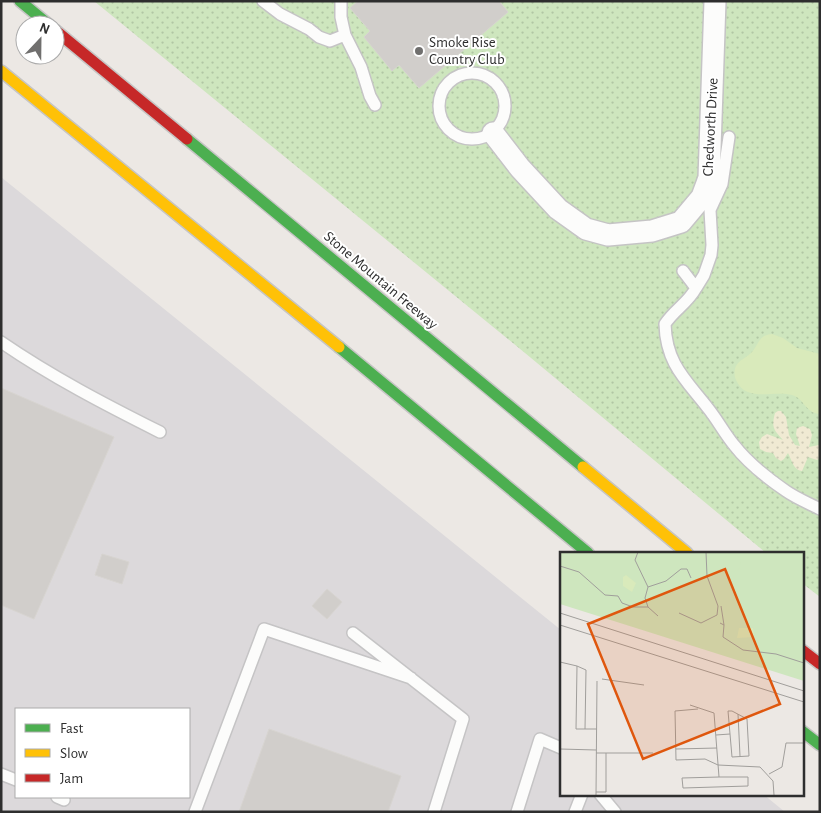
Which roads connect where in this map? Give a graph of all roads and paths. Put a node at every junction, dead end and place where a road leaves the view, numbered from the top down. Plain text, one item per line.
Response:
1 (20, 1) edge
2 (263, 1) edge
3 (341, 1) edge
4 (715, 1) edge
5 (37, 15) edge
6 (345, 35) junction
7 (65, 38) edge
8 (1, 71) edge
9 (375, 105) dead end
10 (493, 133) junction
11 (729, 137) dead end
12 (683, 271) dead end
13 (696, 288) junction
14 (1, 342) edge
15 (160, 432) dead end
16 (820, 509) edge
17 (587, 552) edge
18 (686, 552) edge
19 (353, 632) dead end
20 (804, 652) edge
21 (820, 664) edge
22 (411, 678) junction
23 (804, 733) edge
24 (820, 745) edge
25 (560, 748) edge
26 (1, 774) edge
27 (15, 780) edge
28 (581, 796) edge
29 (602, 796) edge
30 (195, 812) edge
31 (434, 812) edge
32 (516, 812) edge
33 (575, 812) edge
34 (615, 812) edge

1 - 5 highway
2 - 6 lane
3 - 6 lane
4 - 10 street, Chedworth Drive
6 - 9 lane
7 - 18 highway, Stone Mountain Freeway
8 - 17 highway
10 - 10 lane
11 - 13 lane
12 - 13 lane
13 - 16 lane
14 - 15 lane
19 - 22 lane
20 - 21 highway
22 - 30 lane
22 - 31 lane
23 - 24 highway
25 - 32 lane
26 - 27 lane
28 - 33 lane
29 - 34 lane

